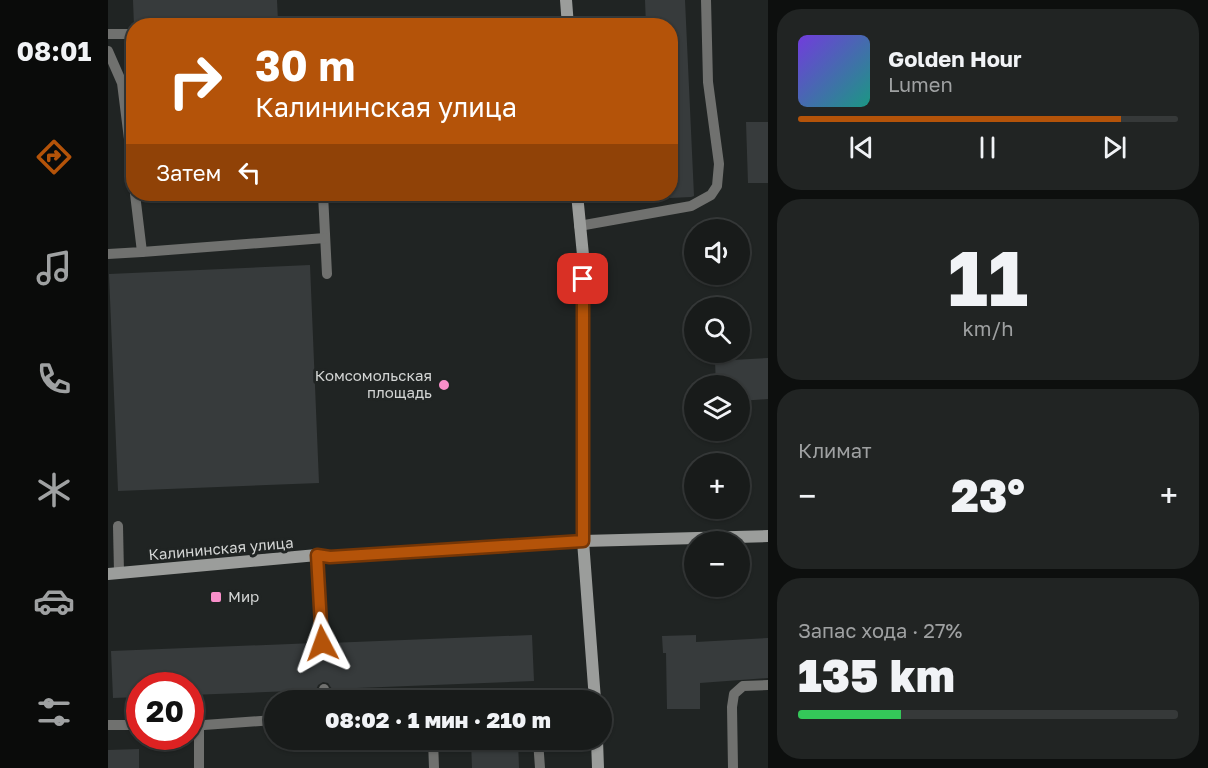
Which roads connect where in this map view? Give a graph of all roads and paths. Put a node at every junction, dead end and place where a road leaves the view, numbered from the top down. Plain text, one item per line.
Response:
1 (566, 0) edge
2 (706, 0) edge
3 (567, 18) edge
4 (108, 34) edge
5 (126, 34) edge
6 (108, 51) edge
7 (126, 115) edge
8 (136, 201) edge
9 (323, 201) edge
10 (577, 201) edge
11 (579, 226) junction
12 (325, 238) junction
13 (142, 252) junction
14 (108, 254) edge
15 (327, 274) dead end
16 (118, 526) dead end
17 (768, 536) edge
18 (583, 541) junction
19 (317, 555) junction
20 (114, 573) edge
21 (322, 643) dead end
22 (768, 685) edge
23 (594, 690) edge
24 (264, 721) edge
25 (108, 725) edge
26 (126, 725) edge
27 (204, 725) edge
28 (197, 750) edge
29 (433, 750) edge
30 (539, 750) edge
31 (597, 750) edge
32 (199, 768) edge
33 (434, 768) edge
34 (540, 768) edge
35 (598, 768) edge
36 (733, 768) edge

1 - 3 main road
2 - 11 lane
4 - 5 lane
6 - 7 lane
8 - 13 lane
9 - 12 lane
10 - 11 main road
11 - 18 main road
12 - 13 lane
12 - 15 lane
13 - 14 lane
16 - 20 lane
17 - 18 main road, Калининская улица
18 - 19 main road, Калининская улица
18 - 23 main road
19 - 20 main road, Калининская улица
19 - 21 lane
22 - 36 lane
24 - 27 lane
25 - 26 lane
28 - 32 lane
29 - 33 lane
30 - 34 lane
31 - 35 main road

